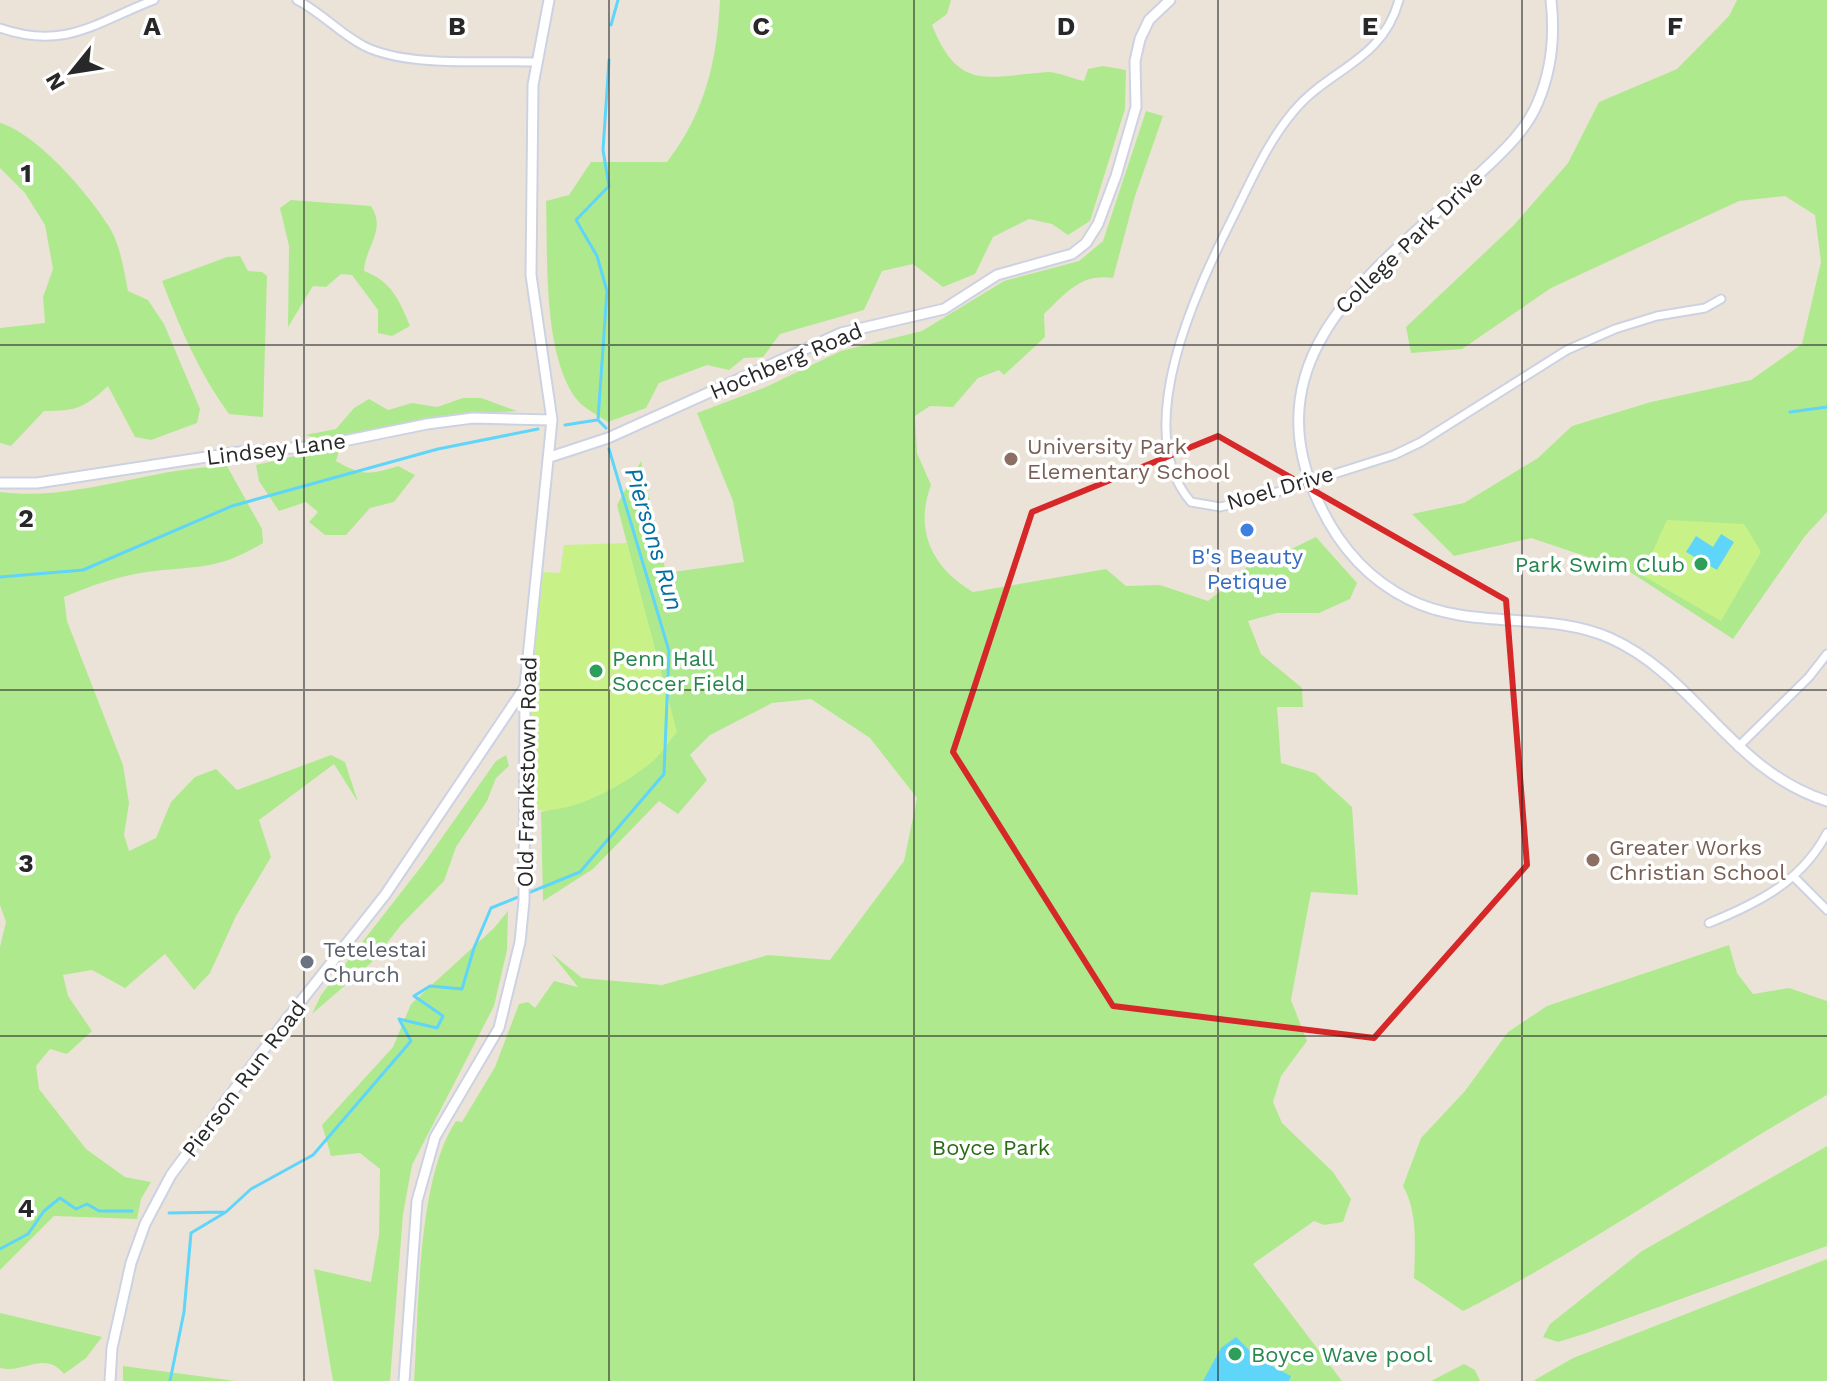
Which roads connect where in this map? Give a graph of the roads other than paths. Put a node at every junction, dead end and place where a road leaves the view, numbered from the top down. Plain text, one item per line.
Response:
1 (154, 0) edge
2 (297, 0) edge
3 (549, 0) edge
4 (1170, 0) edge
5 (1399, 0) edge
6 (1551, 0) edge
7 (0, 28) edge
8 (537, 62) junction
9 (1721, 299) dead end
10 (552, 420) junction
11 (550, 457) junction
12 (1309, 481) junction
13 (0, 483) edge
14 (1827, 654) edge
15 (525, 687) junction
16 (1738, 747) junction
17 (1827, 801) edge
18 (1827, 833) edge
19 (1794, 877) junction
20 (1827, 910) edge
21 (1709, 923) dead end
22 (110, 1381) edge
23 (404, 1381) edge

1 - 7 street
2 - 8 street
3 - 8 street, Old Frankstown Road
4 - 11 street, Hochberg Road
5 - 12 street, Noel Drive
6 - 12 street, College Park Drive
8 - 10 street, Old Frankstown Road
9 - 12 street, Noel Drive
10 - 11 street, Old Frankstown Road
10 - 13 street, Lindsey Lane
11 - 15 street, Old Frankstown Road
12 - 16 street, College Park Drive
14 - 16 street
15 - 22 street, Pierson Run Road
15 - 23 street, Old Frankstown Road
16 - 17 street, College Park Drive
18 - 19 street
19 - 20 street
19 - 21 street

